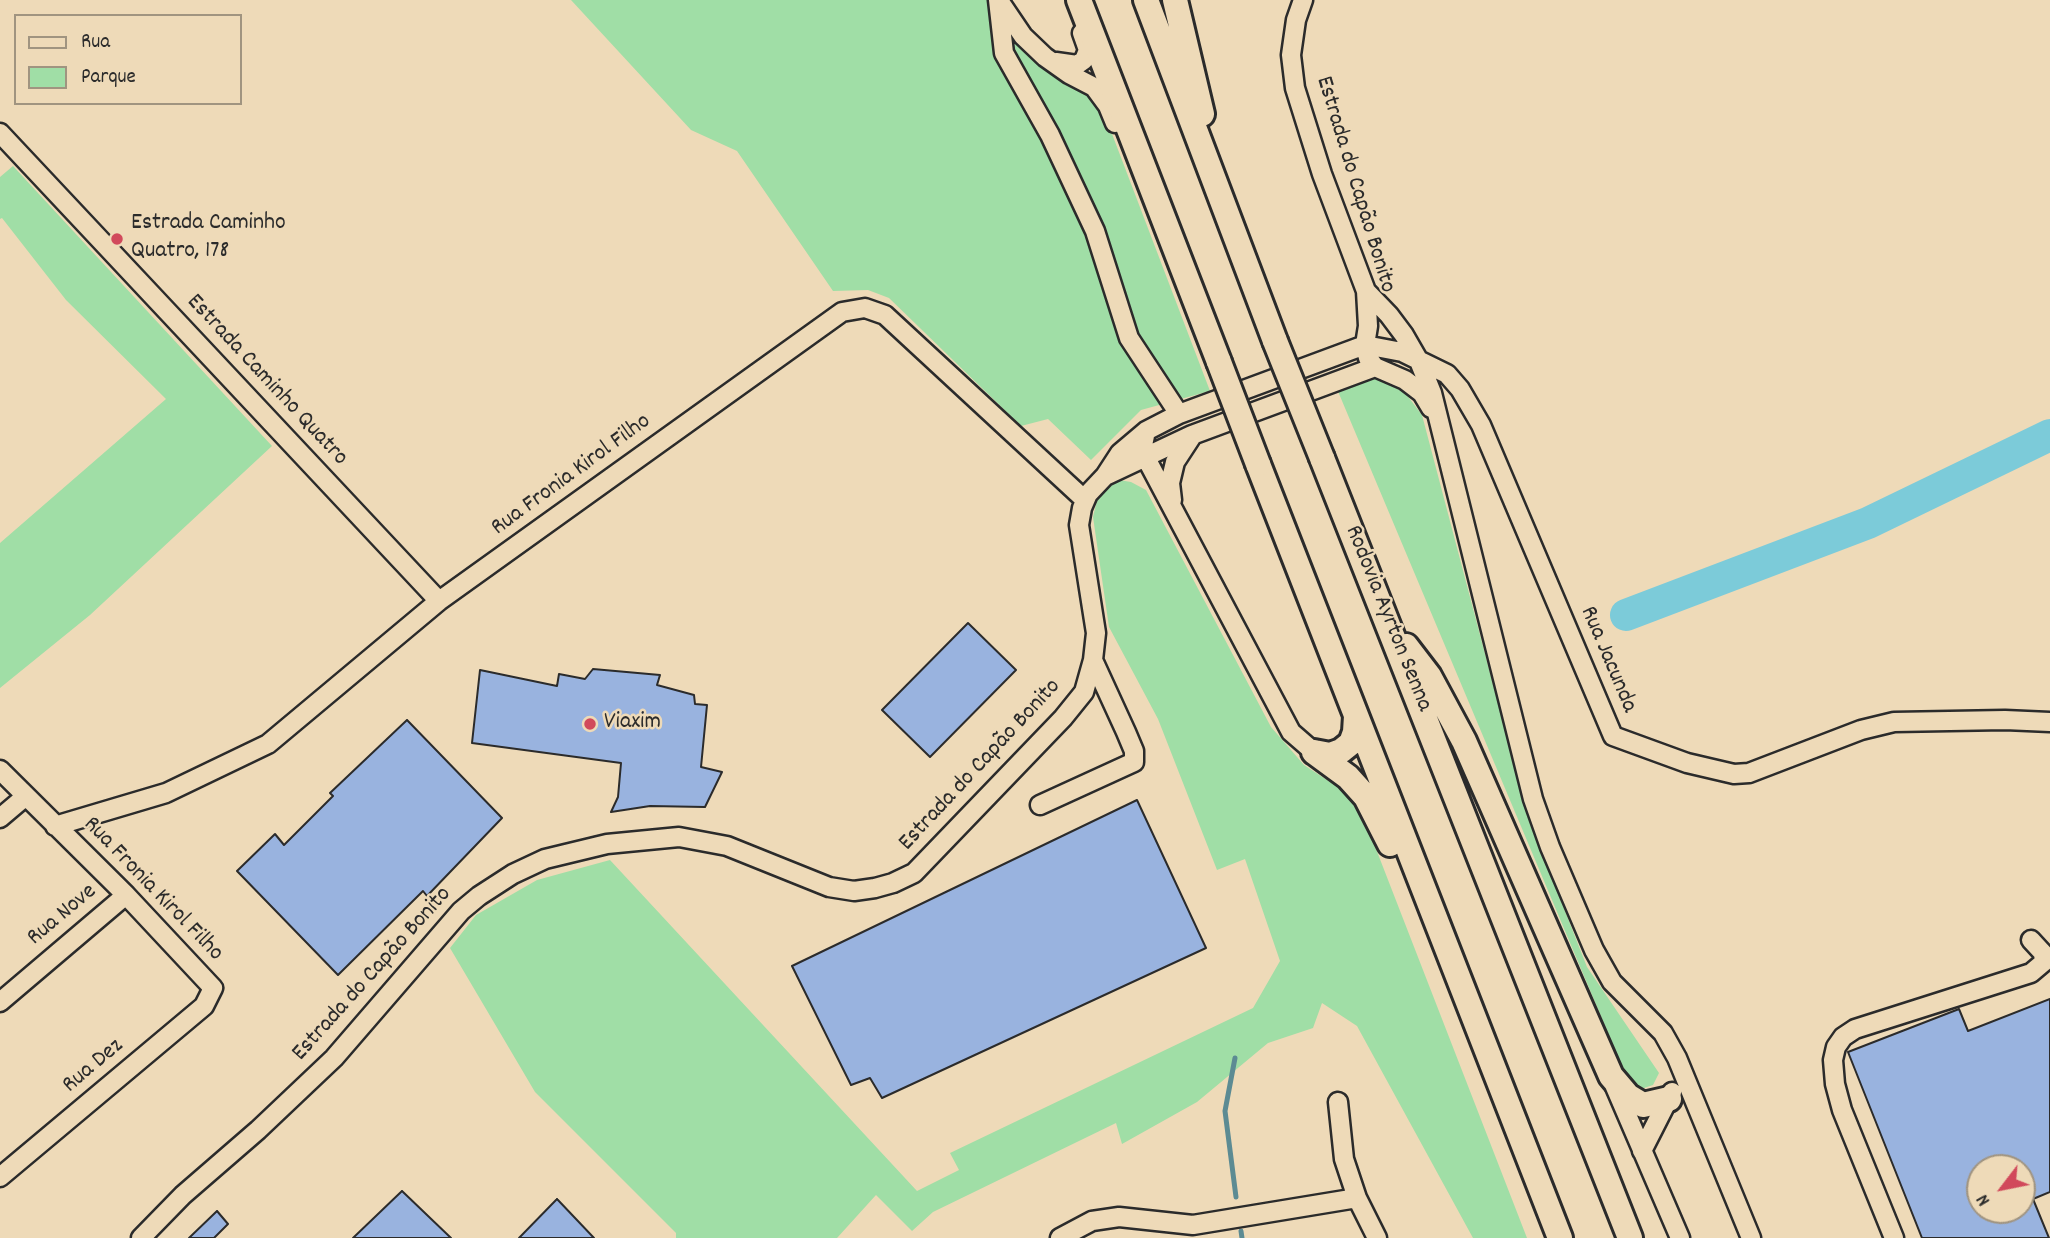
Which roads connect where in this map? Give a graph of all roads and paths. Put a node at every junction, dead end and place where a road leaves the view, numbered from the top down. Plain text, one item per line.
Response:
1 (998, 0) edge
2 (1070, 0) edge
3 (1079, 0) edge
4 (1146, 0) edge
5 (1175, 0) edge
6 (1303, 0) edge
7 (1052, 61) junction
8 (0, 133) edge
9 (1210, 170) junction
10 (1183, 268) junction
11 (1366, 291) junction
12 (1366, 345) junction
13 (1419, 361) junction
14 (1375, 367) junction
15 (1179, 414) junction
16 (1439, 420) junction
17 (1146, 431) junction
18 (1192, 435) junction
19 (1146, 458) junction
20 (1105, 476) junction
21 (1085, 500) junction
22 (1173, 507) junction
23 (439, 601) junction
24 (1390, 627) junction
25 (1093, 660) junction
26 (1356, 716) junction
27 (2050, 722) edge
28 (1314, 752) junction
29 (0, 770) edge
30 (26, 796) junction
31 (1040, 805) dead end
32 (0, 818) edge
33 (55, 826) junction
34 (126, 895) junction
35 (2031, 940) dead end
36 (213, 988) joint
37 (0, 1002) edge
38 (1677, 1058) junction
39 (1611, 1076) junction
40 (1669, 1099) junction
41 (1338, 1102) dead end
42 (1642, 1151) junction
43 (1535, 1175) junction
44 (0, 1177) edge
45 (1357, 1198) junction
46 (141, 1238) edge
47 (1060, 1238) edge
48 (1377, 1238) edge
49 (1560, 1238) edge
50 (1630, 1238) edge
51 (1680, 1238) edge
52 (1751, 1238) edge
53 (1894, 1238) edge

1 - 7 street
1 - 15 street
2 - 7 street
3 - 10 highway
4 - 9 highway, Rodovia Ayrton Senna
5 - 9 highway
6 - 11 street, Estrada do Capão Bonito
7 - 10 street
8 - 23 street, Estrada Caminho Quatro
9 - 24 highway, Rodovia Ayrton Senna, bridge
10 - 26 highway, bridge
11 - 12 street, Estrada do Capão Bonito
11 - 13 street
12 - 13 street, Rua Jacunda
12 - 14 street, Estrada do Capão Bonito
12 - 15 street
13 - 16 street
13 - 27 street, Rua Jacunda
14 - 16 street
14 - 18 street
15 - 17 street
16 - 38 street
17 - 19 street
17 - 20 street
18 - 19 street
18 - 22 street
19 - 20 street
19 - 22 street
20 - 21 street
21 - 23 street, Rua Fronia Kirol Filho
21 - 25 street, Estrada do Capão Bonito
22 - 28 street
23 - 33 street, Rua Fronia Kirol Filho
24 - 39 highway
24 - 50 highway, Rodovia Ayrton Senna
25 - 31 street
25 - 46 street, Estrada do Capão Bonito
26 - 28 highway
26 - 43 highway
28 - 43 highway
29 - 30 street, Rua Fronia Kirol Filho
30 - 32 street
30 - 33 street, Rua Fronia Kirol Filho
33 - 34 street, Rua Fronia Kirol Filho
34 - 36 street, Rua Fronia Kirol Filho
34 - 37 street, Rua Nove
35 - 53 street
36 - 44 street, Rua Dez
38 - 40 street
38 - 52 street
39 - 40 highway
39 - 42 street
40 - 42 street
41 - 45 street
42 - 51 street
43 - 49 highway
45 - 47 street
45 - 48 street

